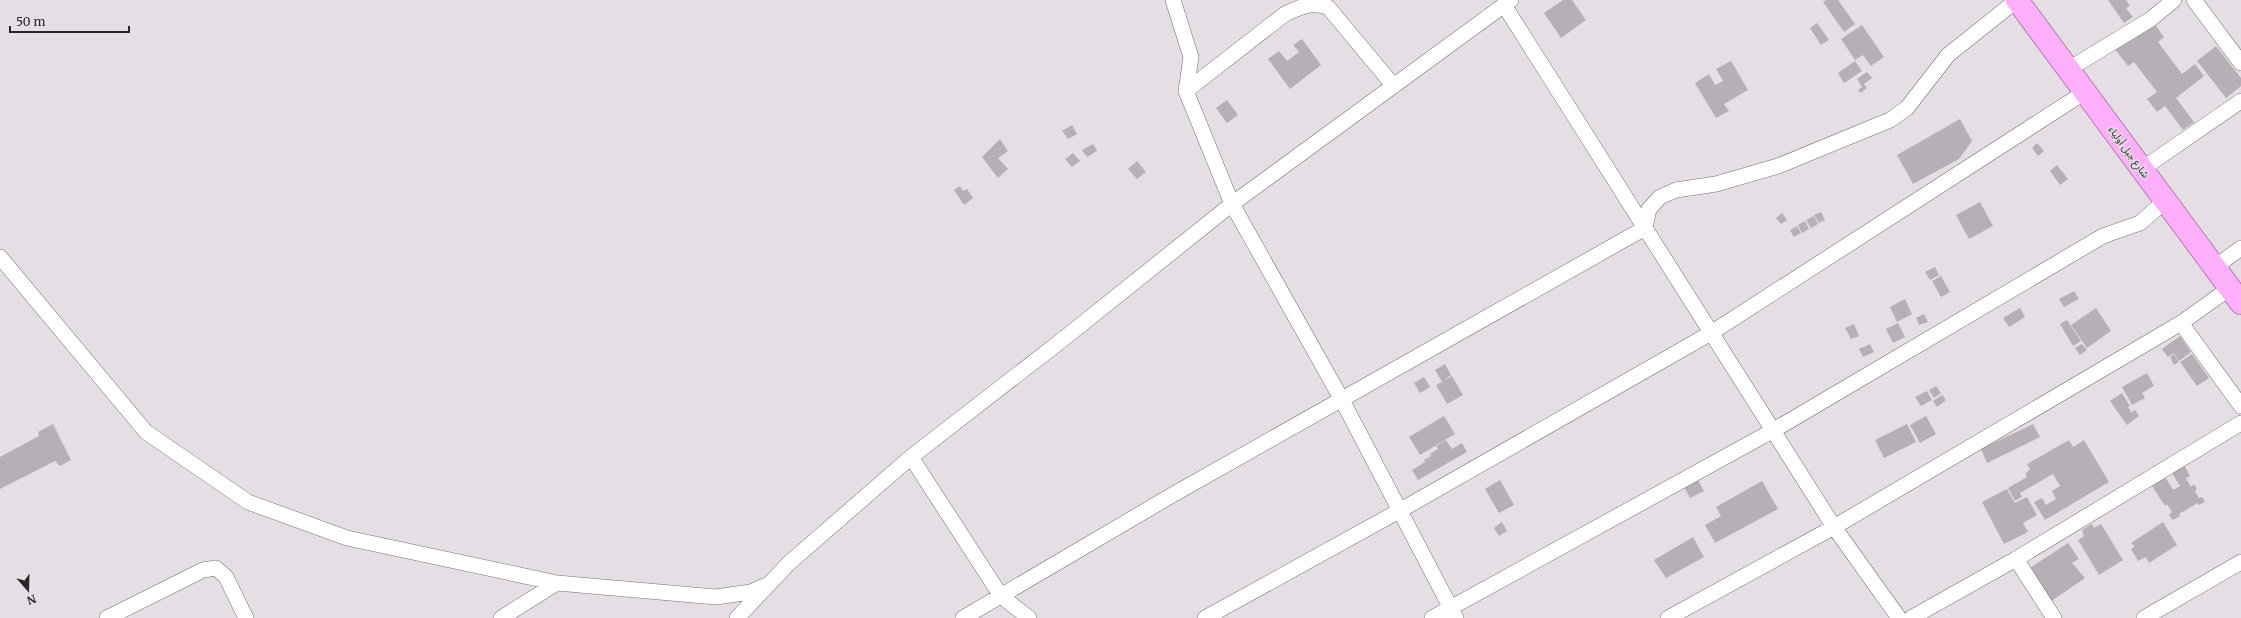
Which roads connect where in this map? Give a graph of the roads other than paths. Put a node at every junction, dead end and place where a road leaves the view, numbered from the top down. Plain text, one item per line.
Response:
1 (1173, 0) edge
2 (2017, 0) edge
3 (2174, 0) edge
4 (2194, 0) edge
5 (1508, 2) edge
6 (2241, 63) edge
7 (2069, 69) junction
8 (1392, 85) junction
9 (1186, 91) junction
10 (2085, 92) junction
11 (2241, 101) edge
12 (2142, 169) junction
13 (2165, 201) junction
14 (1232, 204) junction
15 (1645, 228) junction
16 (2241, 248) edge
17 (0, 257) edge
18 (2215, 268) junction
19 (2236, 296) edge
20 (2181, 323) junction
21 (1711, 333) junction
22 (1342, 400) junction
23 (2241, 406) edge
24 (2241, 423) edge
25 (1774, 430) junction
26 (911, 457) junction
27 (1399, 511) junction
28 (1834, 527) junction
29 (2016, 559) junction
30 (2241, 562) edge
31 (557, 583) junction
32 (767, 585) junction
33 (1001, 596) junction
34 (1454, 613) edge
35 (107, 618) edge
36 (246, 618) edge
37 (501, 618) edge
38 (737, 618) edge
39 (963, 618) edge
40 (1029, 618) edge
41 (1205, 618) edge
42 (1432, 618) edge
43 (1668, 618) edge
44 (1899, 618) edge
45 (1910, 618) edge
46 (2054, 618) edge
47 (2144, 618) edge

1 - 9 street
2 - 7 highway, شارع جبل أولياء
2 - 15 street
3 - 7 street
4 - 6 street
5 - 8 street
5 - 15 street
7 - 10 highway, شارع جبل أولياء
8 - 9 street
8 - 14 street
9 - 14 street
10 - 12 highway, شارع جبل أولياء
10 - 21 street
11 - 12 street
12 - 13 highway, شارع جبل أولياء
13 - 18 highway, شارع جبل أولياء
13 - 25 street
14 - 22 street
14 - 26 street
15 - 21 street
15 - 22 street
16 - 18 street
17 - 31 street
18 - 19 highway, شارع جبل أولياء
19 - 20 street
20 - 23 street
20 - 28 street
21 - 25 street
21 - 27 street
22 - 27 street
22 - 33 street
24 - 29 street
25 - 28 street
25 - 34 street
26 - 32 street
26 - 33 street
27 - 34 street
27 - 41 street
28 - 43 street
28 - 44 street
29 - 45 street
29 - 46 street
30 - 47 street
31 - 32 street
31 - 37 street
32 - 38 street
33 - 39 street
33 - 40 street
34 - 42 street
35 - 36 street

